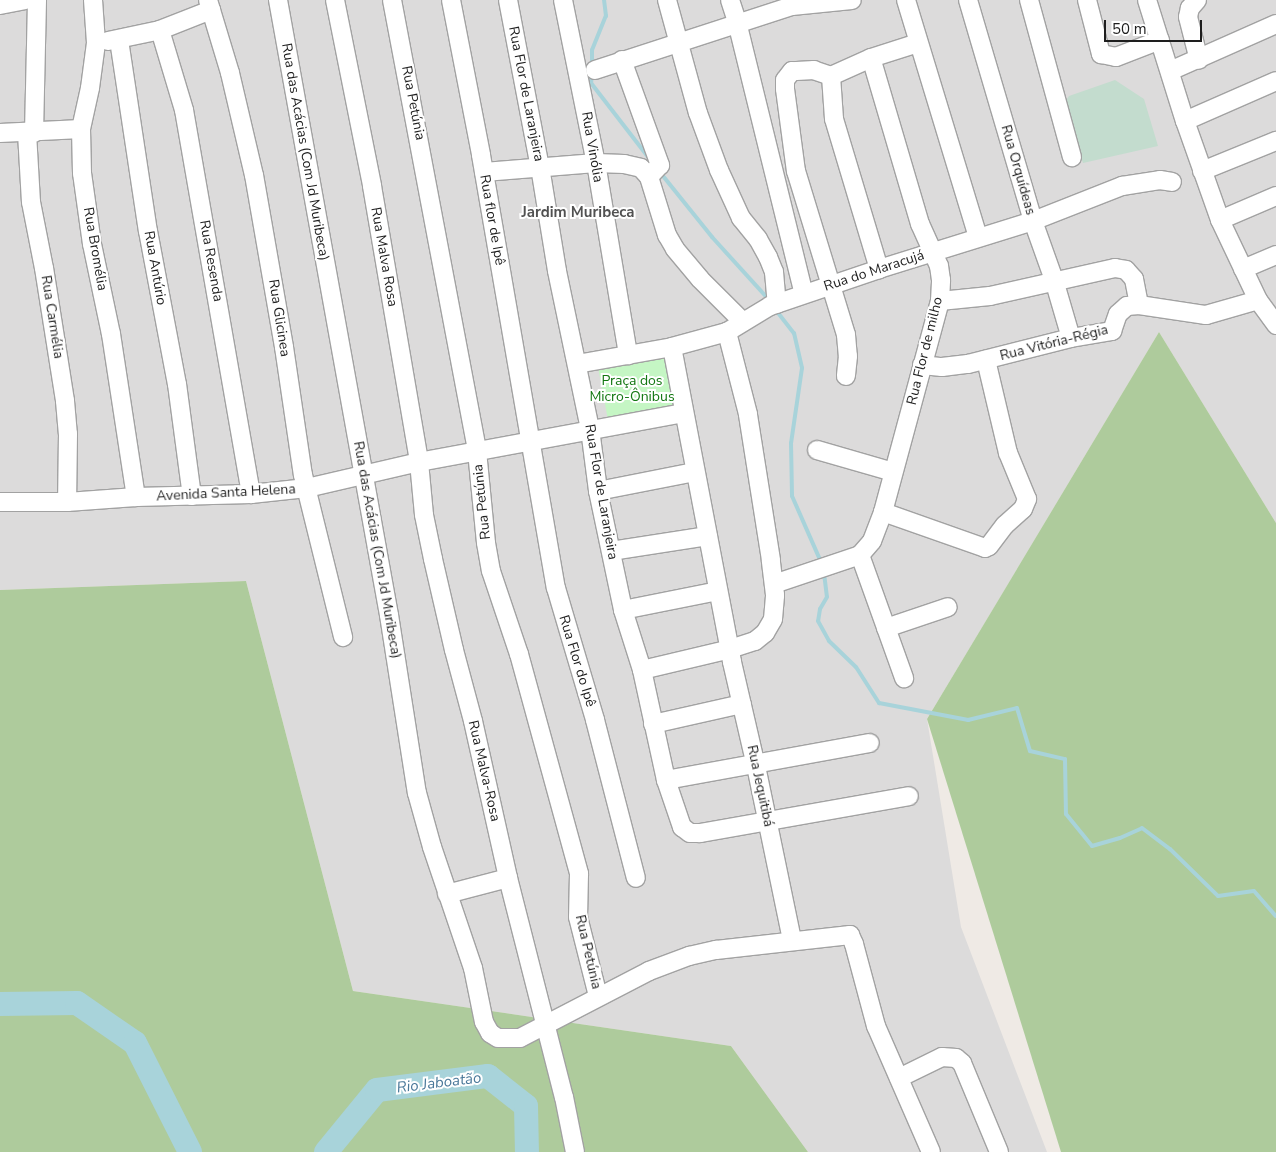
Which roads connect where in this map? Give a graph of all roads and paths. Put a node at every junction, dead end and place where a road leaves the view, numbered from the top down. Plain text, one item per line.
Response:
1 (24, 0) edge
2 (37, 0) edge
3 (94, 0) edge
4 (278, 0) edge
5 (335, 0) edge
6 (392, 0) edge
7 (451, 0) edge
8 (508, 0) edge
9 (563, 0) edge
10 (667, 0) edge
11 (730, 0) edge
12 (847, 0) edge
13 (852, 0) edge
14 (906, 0) edge
15 (968, 0) edge
16 (1029, 0) edge
17 (1087, 0) edge
18 (1147, 0) edge
19 (1197, 0) edge
20 (791, 3) edge
21 (0, 5) edge
22 (209, 5) edge
23 (737, 22) junction
24 (1276, 24) edge
25 (160, 30) junction
26 (119, 40) junction
27 (1160, 40) junction
28 (96, 43) junction
29 (678, 43) junction
30 (918, 43) junction
31 (871, 58) junction
32 (622, 60) junction
33 (1198, 60) junction
34 (595, 70) dead end
35 (1170, 71) junction
36 (831, 76) junction
37 (1276, 81) edge
38 (1185, 121) junction
39 (80, 129) junction
40 (0, 133) edge
41 (30, 133) junction
42 (1276, 141) edge
43 (1072, 156) dead end
44 (596, 163) junction
45 (540, 167) junction
46 (655, 171) junction
47 (1202, 171) junction
48 (484, 172) junction
49 (1172, 182) dead end
50 (1276, 196) edge
51 (1220, 220) junction
52 (1033, 221) junction
53 (978, 237) junction
54 (932, 252) junction
55 (1276, 255) edge
56 (879, 269) junction
57 (1244, 269) junction
58 (1054, 280) junction
59 (830, 285) junction
60 (804, 294) junction
61 (1258, 300) junction
62 (940, 301) junction
63 (773, 305) junction
64 (1139, 305) junction
65 (742, 321) junction
66 (1276, 325) edge
67 (727, 332) junction
68 (1071, 338) junction
69 (672, 347) junction
70 (628, 355) junction
71 (986, 360) junction
72 (577, 364) junction
73 (922, 365) junction
74 (846, 376) dead end
75 (684, 413) junction
76 (590, 429) junction
77 (531, 441) junction
78 (816, 450) dead end
79 (477, 451) junction
80 (419, 462) junction
81 (695, 472) junction
82 (893, 472) junction
83 (363, 475) junction
84 (306, 488) junction
85 (598, 491) junction
86 (251, 494) junction
87 (192, 496) junction
88 (136, 497) junction
89 (0, 502) edge
90 (67, 502) junction
91 (883, 512) junction
92 (424, 515) joint
93 (708, 536) junction
94 (611, 551) junction
95 (860, 554) junction
96 (774, 584) junction
97 (718, 591) junction
98 (948, 607) dead end
99 (623, 610) junction
100 (886, 628) junction
101 (343, 637) dead end
102 (730, 649) junction
103 (642, 670) junction
104 (904, 678) dead end
105 (742, 704) junction
106 (654, 724) junction
107 (870, 743) dead end
108 (756, 766) junction
109 (666, 780) junction
110 (909, 796) dead end
111 (768, 822) junction
112 (508, 878) junction
113 (636, 878) dead end
114 (447, 894) junction
115 (792, 940) junction
116 (598, 996) junction
117 (547, 1025) junction
118 (899, 1078) junction
119 (575, 1152) edge
120 (931, 1152) edge
121 (1000, 1152) edge

1 - 21 street
2 - 41 street, Rua Carmélia
3 - 28 street, Rua Bromélia
4 - 83 street, Rua das Acácias (Com Jd Muribeca)
5 - 80 street, Rua Malva Rosa
6 - 79 street, Rua Petúnia
7 - 48 street, Rua flor de Ipê
8 - 45 street, Rua Flor de Laranjeira
9 - 44 street, Rua Vinólia
10 - 29 street
11 - 23 street
12 - 13 street
12 - 20 street
14 - 30 street
15 - 52 street, Rua Orquídeas
16 - 43 street
17 - 27 street
18 - 27 street
19 - 33 street
20 - 23 street
22 - 25 street
22 - 84 street, Rua Glicinea
23 - 29 street
23 - 60 street
24 - 33 street
25 - 26 street
25 - 86 street, Rua Resenda
26 - 28 street
26 - 87 street, Rua Antúrio
27 - 35 street
28 - 39 street, Rua Bromélia
29 - 32 street
29 - 63 street
30 - 31 street
30 - 53 street
31 - 36 street
31 - 54 street, Rua Flor de milho
32 - 34 street
32 - 46 street
33 - 35 street
35 - 38 street
36 - 56 street
36 - 59 street
37 - 38 street
38 - 47 street
39 - 41 street
39 - 88 street, Rua Bromélia
40 - 41 street
41 - 90 street, Rua Carmélia
42 - 47 street
44 - 45 street
44 - 46 street
44 - 70 street, Rua Vinólia
45 - 48 street
45 - 72 street, Rua Flor de Laranjeira
46 - 65 street
47 - 51 street
48 - 77 street, Rua flor de Ipê
49 - 52 street, Rua do Maracujá
50 - 51 street
51 - 57 street
52 - 53 street, Rua do Maracujá
52 - 58 street, Rua Orquídeas
53 - 54 street, Rua do Maracujá
54 - 56 street, Rua do Maracujá
54 - 62 street, Rua Flor de milho
55 - 57 street
56 - 59 street, Rua do Maracujá
57 - 61 street
58 - 62 street
58 - 64 street
58 - 68 street, Rua Orquídeas
59 - 60 street, Rua do Maracujá
59 - 74 street
60 - 63 street, Rua do Maracujá
61 - 64 street
61 - 66 street
62 - 73 street, Rua Flor de milho
63 - 65 street, Rua do Maracujá
64 - 68 street, Rua Vitória-Régia
65 - 67 street, Rua do Maracujá
67 - 69 street, Rua do Maracujá
67 - 96 street
68 - 71 street, Rua Vitória-Régia
69 - 70 street, Rua do Maracujá
69 - 75 street, Rua Jequitibá
70 - 72 street, Rua do Maracujá
71 - 73 street, Rua Vitória-Régia
71 - 91 street
72 - 76 street, Rua Flor de Laranjeira
73 - 82 street, Rua Flor de milho
75 - 76 street, Avenida Santa Helena
75 - 81 street, Rua Jequitibá
76 - 77 street, Avenida Santa Helena
76 - 85 street, Rua Flor de Laranjeira
77 - 79 street, Avenida Santa Helena
77 - 113 street, Rua Flor do Ipê
78 - 82 street
79 - 80 street, Avenida Santa Helena
79 - 116 street, Rua Petúnia
80 - 83 street, Avenida Santa Helena
80 - 92 street, Rua Malva Rosa
81 - 85 street
81 - 93 street, Rua Jequitibá
82 - 91 street, Rua Flor de milho
83 - 84 street, Avenida Santa Helena
83 - 114 street, Rua das Acácias (Com Jd Muribeca)
84 - 86 street, Avenida Santa Helena
84 - 101 street, Rua Glicinea
85 - 94 street, Rua Flor de Laranjeira
86 - 87 street, Avenida Santa Helena
87 - 88 street, Avenida Santa Helena
88 - 90 street, Avenida Santa Helena
89 - 90 street, Avenida Santa Helena
91 - 95 street, Rua Flor de milho
92 - 112 street, Rua Malva-Rosa
93 - 94 street
93 - 97 street, Rua Jequitibá
94 - 99 street, Rua Flor de Laranjeira
95 - 96 street
95 - 100 street
96 - 102 street
97 - 99 street
97 - 102 street, Rua Jequitibá
98 - 100 street
99 - 103 street, Rua Flor de Laranjeira
100 - 104 street
102 - 103 street
102 - 105 street, Rua Jequitibá
103 - 106 street, Rua Flor de Laranjeira
105 - 106 street
105 - 108 street, Rua Jequitibá
106 - 109 street, Rua Flor de Laranjeira
107 - 108 street
108 - 109 street
108 - 111 street, Rua Jequitibá
109 - 111 street, Rua Flor de Laranjeira
110 - 111 street
111 - 115 street, Rua Jequitibá
112 - 114 street
112 - 117 street, Rua Malva-Rosa
114 - 117 street, Rua das Acácias (Com Jd Muribeca)
115 - 116 street, Rua das Acácias (Com Jd Muribeca)
115 - 118 street
116 - 117 street, Rua das Acácias (Com Jd Muribeca)
117 - 119 street, Rua Malva-Rosa
118 - 120 street
118 - 121 street

